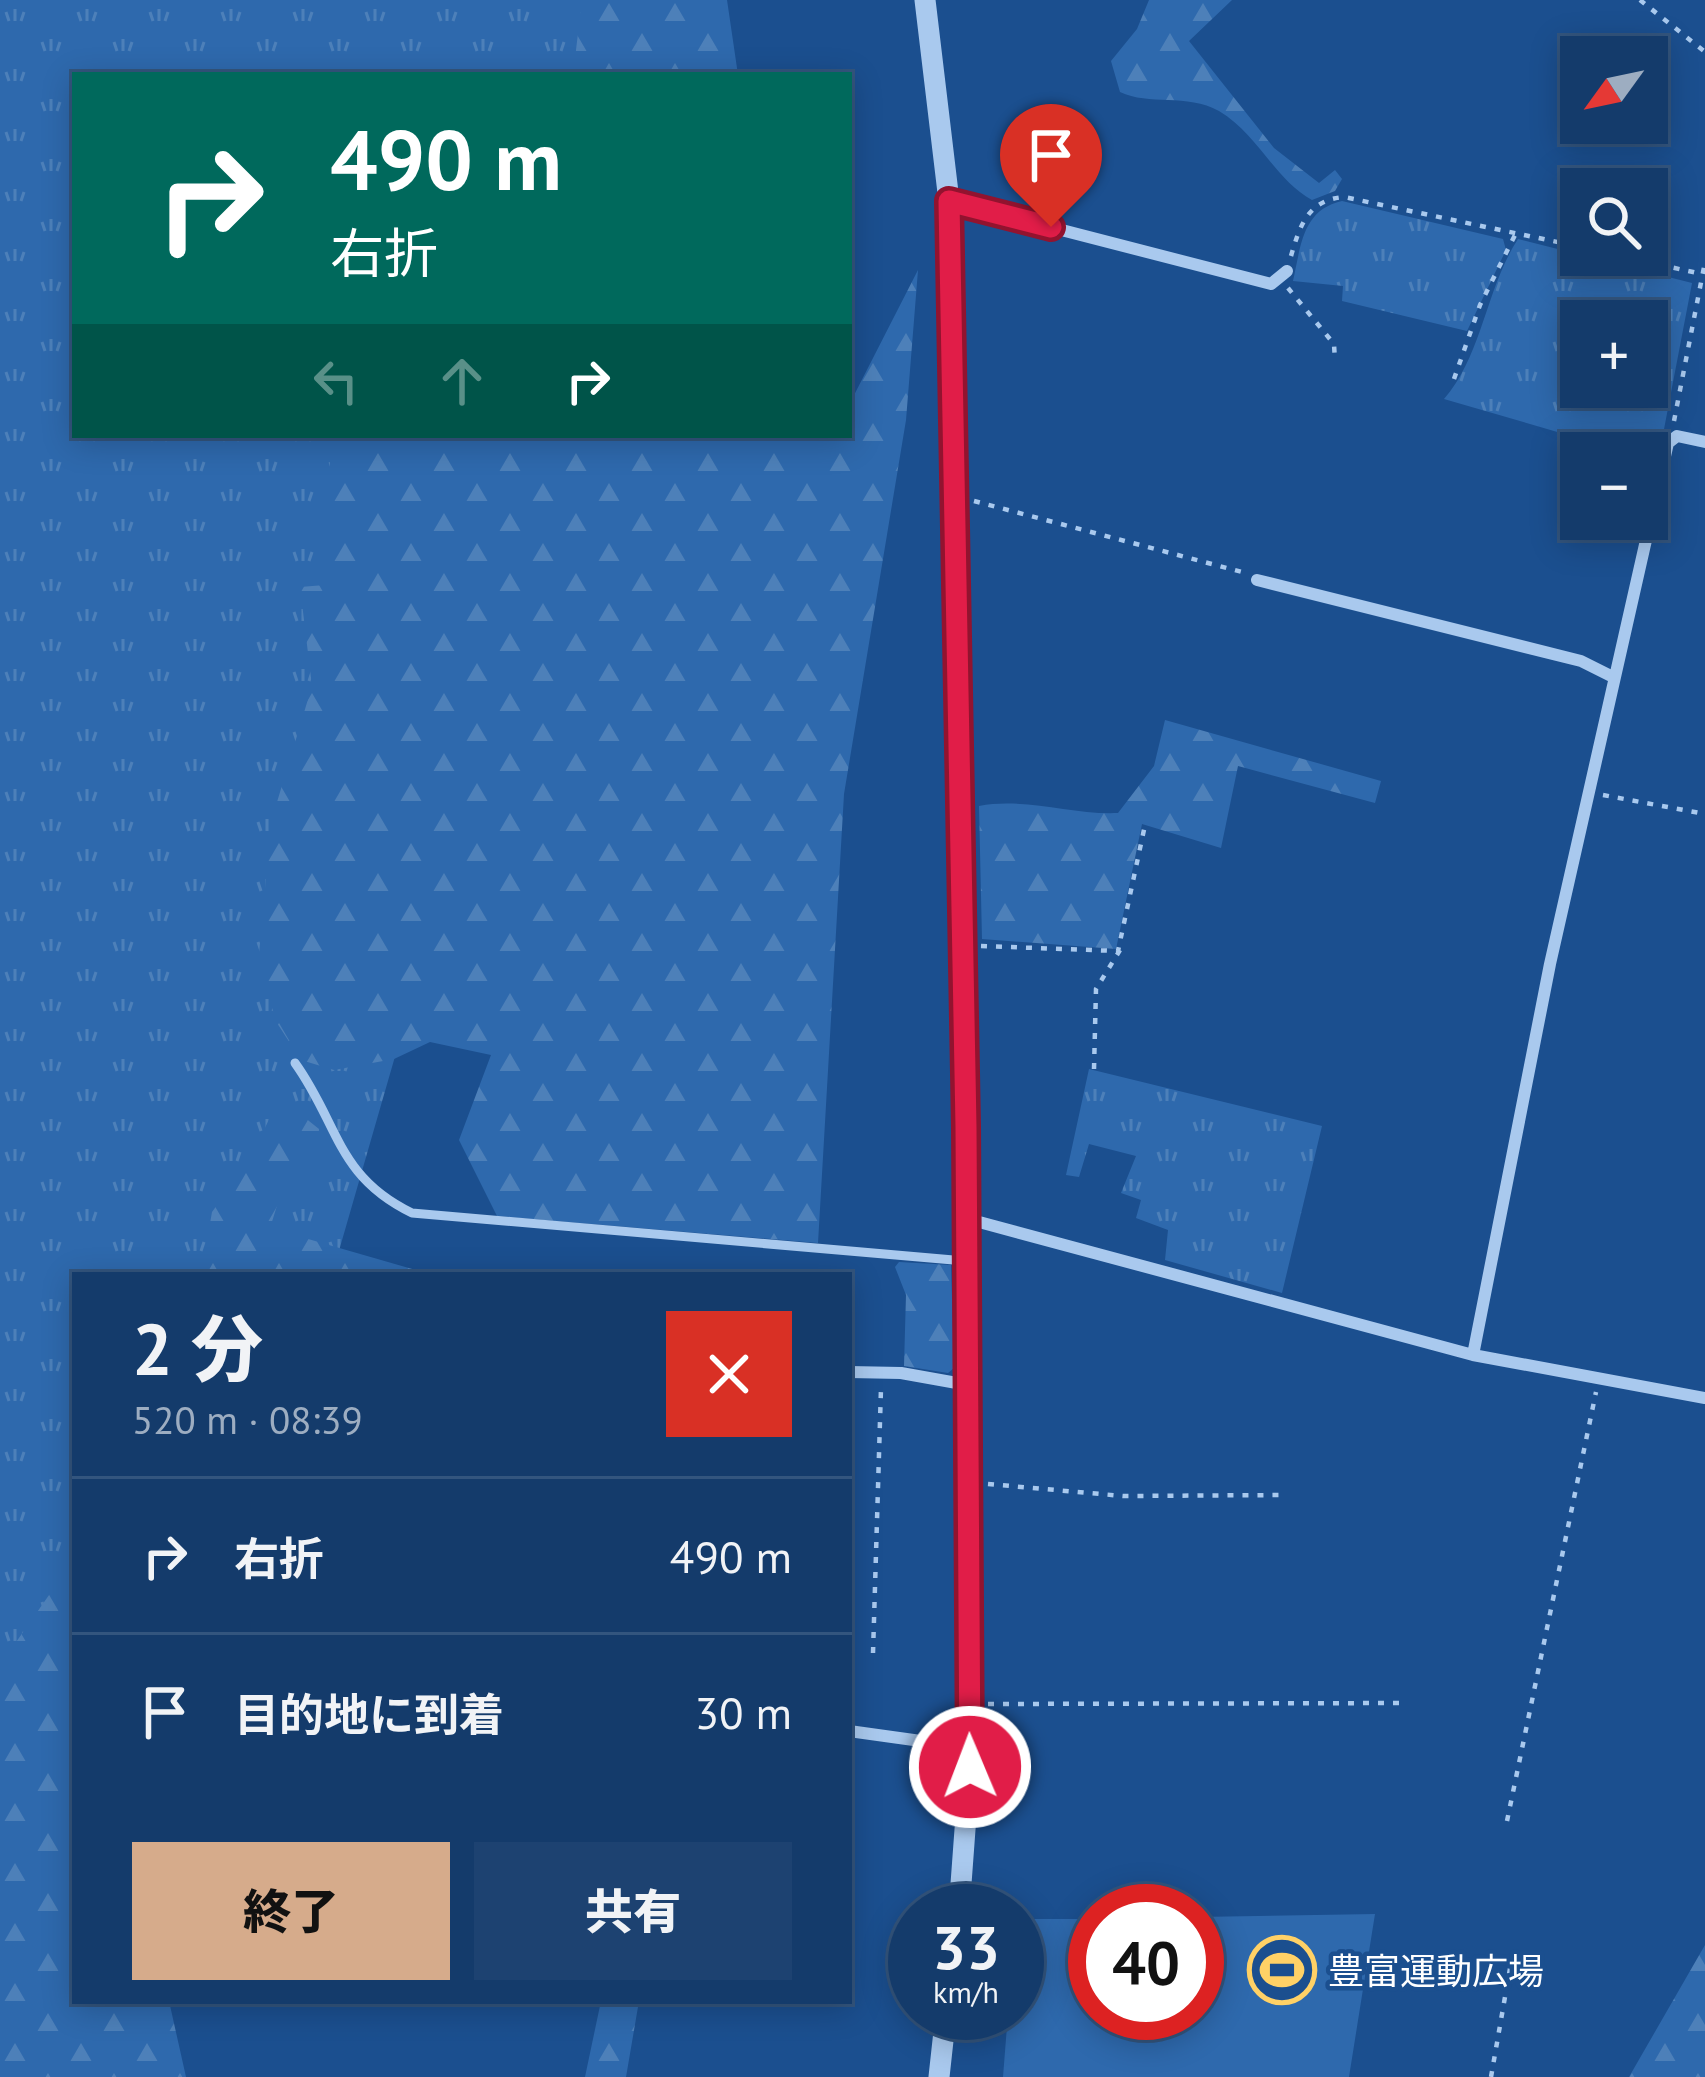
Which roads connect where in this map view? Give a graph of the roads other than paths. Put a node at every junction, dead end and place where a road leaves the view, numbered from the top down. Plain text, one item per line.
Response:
1 (925, 0) edge
2 (949, 201) junction
3 (1284, 276) road end
4 (1705, 442) edge
5 (1257, 580) road end
6 (1613, 677) junction
7 (295, 1063) dead end
8 (968, 1219) junction
9 (968, 1261) junction
10 (1473, 1355) junction
11 (852, 1372) edge
12 (968, 1385) junction
13 (1705, 1398) edge
14 (852, 1730) edge
15 (970, 1748) junction
16 (961, 1884) edge
17 (943, 2040) edge
18 (939, 2077) edge

1 - 2 street
2 - 3 street
2 - 8 street
4 - 6 street
5 - 6 street
6 - 10 street
7 - 9 lane
8 - 9 street
8 - 10 street
9 - 12 street
10 - 13 street
11 - 12 street
12 - 15 street
14 - 15 street
15 - 16 street
17 - 18 street

